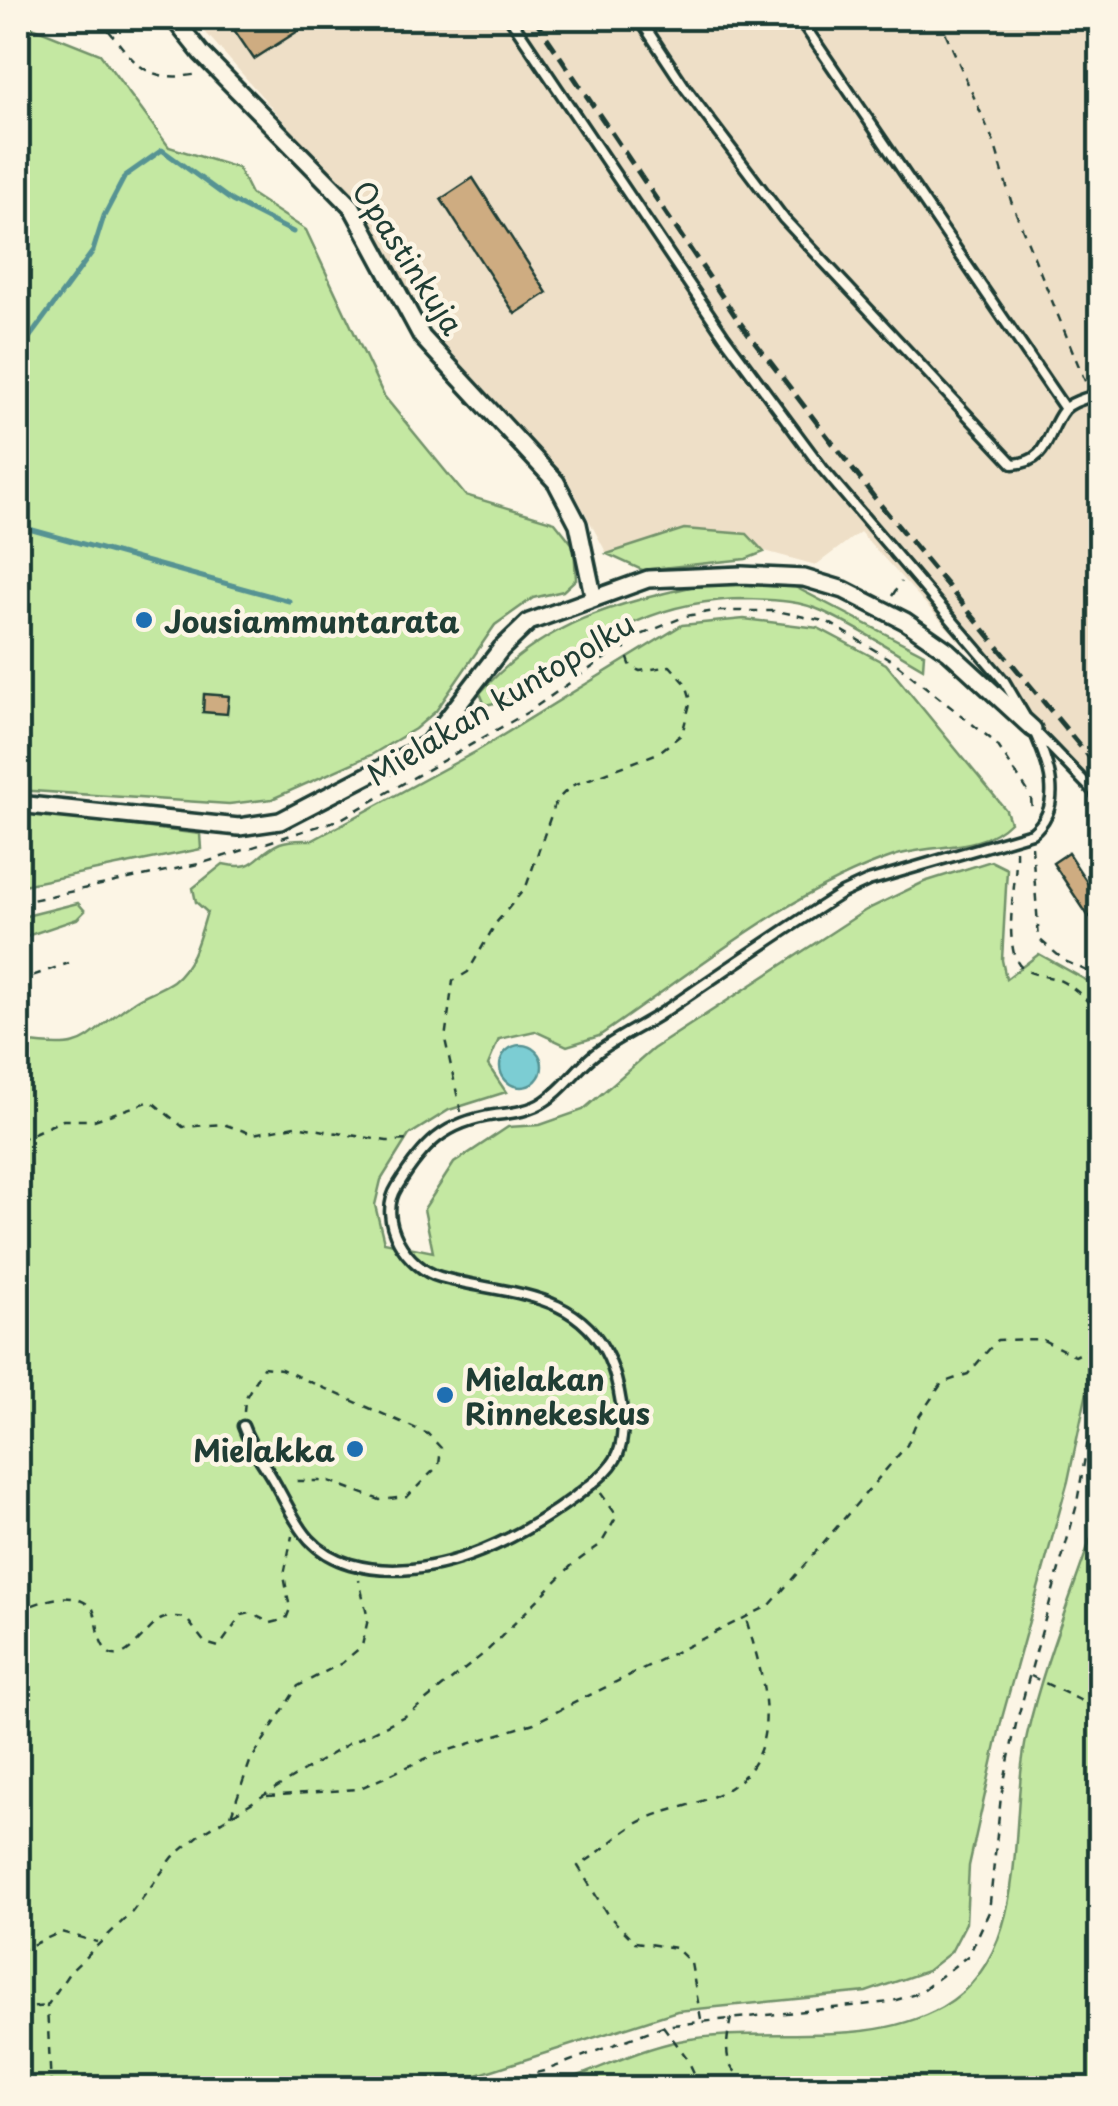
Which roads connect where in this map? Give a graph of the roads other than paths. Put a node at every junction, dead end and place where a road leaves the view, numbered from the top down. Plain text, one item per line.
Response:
1 (173, 18) edge
2 (510, 18) edge
3 (639, 18) edge
4 (799, 18) edge
5 (1096, 395) edge
6 (1065, 409) junction
7 (593, 596) junction
8 (1033, 728) junction
9 (1100, 798) edge
10 (18, 804) edge
11 (243, 1426) road end

1 - 7 street, Opastinkuja
2 - 8 lane
3 - 6 lane
4 - 6 lane
5 - 6 lane
7 - 8 street
7 - 10 street
8 - 9 lane
8 - 11 lane

